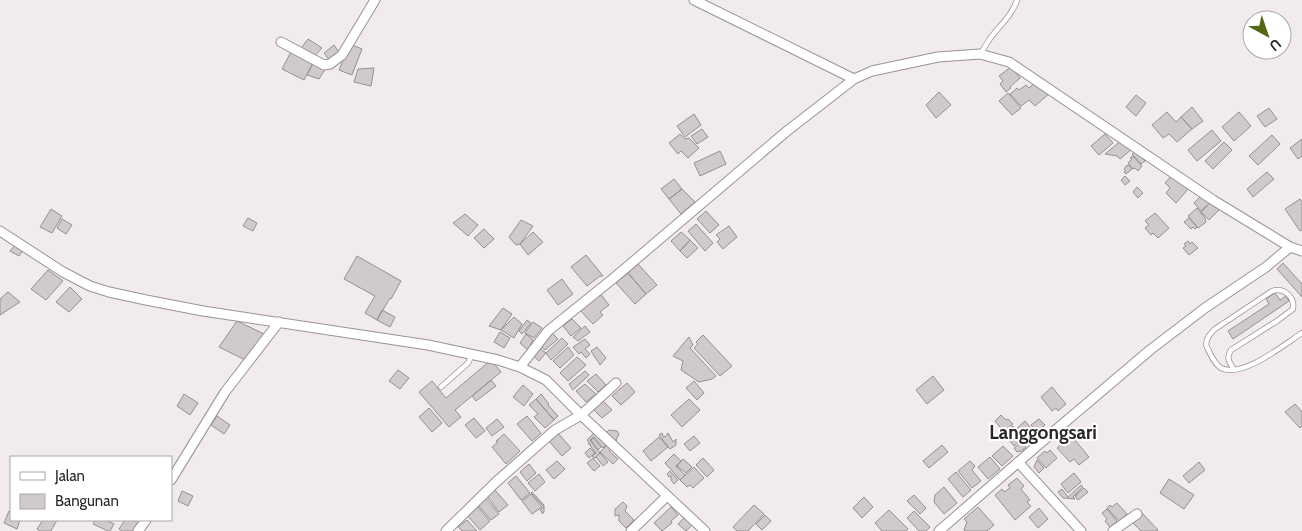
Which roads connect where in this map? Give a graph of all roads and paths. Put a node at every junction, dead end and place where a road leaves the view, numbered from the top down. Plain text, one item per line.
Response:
1 (375, 0) edge
2 (694, 0) edge
3 (1017, 0) edge
4 (281, 42) dead end
5 (980, 54) junction
6 (854, 79) junction
7 (0, 231) edge
8 (1290, 247) junction
9 (1302, 251) edge
10 (279, 322) junction
11 (1302, 333) edge
12 (469, 354) junction
13 (520, 367) junction
14 (1234, 369) junction
15 (616, 383) dead end
16 (441, 387) dead end
17 (581, 415) junction
18 (1018, 462) junction
19 (172, 478) edge
20 (667, 496) junction
21 (1137, 514) dead end
22 (446, 531) edge
23 (631, 531) edge
24 (705, 531) edge
25 (939, 531) edge
26 (1081, 531) edge
27 (1113, 531) edge

1 - 4 street
2 - 6 street
3 - 5 lane
5 - 6 street
5 - 8 street
6 - 13 street
7 - 10 street
8 - 9 street
8 - 18 street
10 - 12 street
10 - 19 street
11 - 14 lane
12 - 13 street
12 - 16 lane
13 - 17 street
14 - 14 lane
15 - 17 street
17 - 20 street
17 - 22 street
18 - 25 street
18 - 26 street
20 - 23 street
20 - 24 street
21 - 27 street

